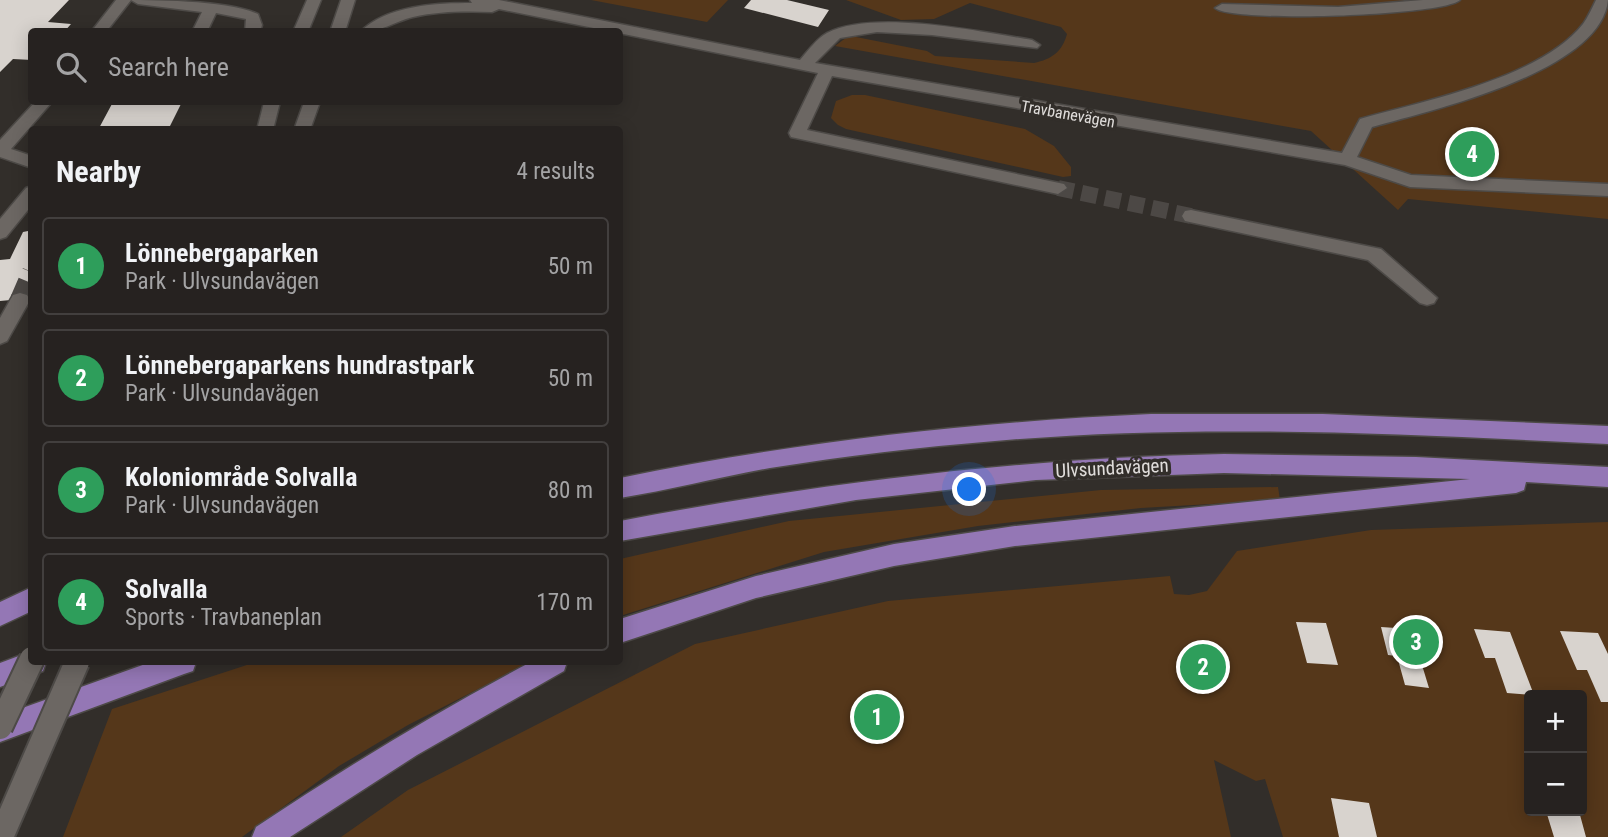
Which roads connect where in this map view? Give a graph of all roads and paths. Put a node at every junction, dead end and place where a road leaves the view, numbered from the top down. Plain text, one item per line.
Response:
1 (124, 0) edge
2 (138, 0) edge
3 (314, 0) edge
4 (348, 0) edge
5 (477, 0) edge
6 (1453, 0) edge
7 (1603, 0) edge
8 (534, 5) edge
9 (212, 7) junction
10 (1222, 8) dead end
11 (101, 28) edge
12 (201, 28) edge
13 (254, 28) edge
14 (302, 28) edge
15 (338, 28) edge
16 (373, 28) edge
17 (1032, 45) dead end
18 (804, 65) junction
19 (827, 70) junction
20 (41, 105) edge
21 (271, 105) edge
22 (311, 105) edge
23 (266, 126) edge
24 (303, 126) edge
25 (0, 151) edge
26 (1347, 160) junction
27 (28, 161) edge
28 (1058, 188) tunnel mouth
29 (1608, 190) edge
30 (28, 197) edge
31 (1191, 216) tunnel mouth
32 (0, 232) edge
33 (1427, 298) dead end
34 (20, 300) tunnel mouth
35 (2, 330) edge
36 (1608, 435) edge
37 (1578, 475) junction
38 (1608, 477) edge
39 (623, 485) edge
40 (623, 530) edge
41 (28, 600) edge
42 (0, 614) edge
43 (623, 630) edge
44 (28, 662) edge
45 (31, 665) edge
46 (76, 665) edge
47 (176, 665) edge
48 (549, 665) edge
49 (0, 675) edge
50 (0, 728) edge
51 (1, 837) edge
52 (266, 837) edge

1 - 11 street
2 - 9 street
3 - 14 street
4 - 15 street
5 - 8 street, Travbanevägen
6 - 10 street
7 - 26 street
8 - 16 street
8 - 18 street, Travbanevägen
9 - 12 street
9 - 13 street
17 - 18 street
18 - 19 street, Travbanevägen
19 - 26 street, Travbanevägen
19 - 28 street
20 - 25 street
21 - 23 street
22 - 24 street
25 - 27 street
26 - 29 street, Travbanevägen
30 - 32 street
31 - 33 street
34 - 35 street
36 - 39 main road
37 - 38 main road, Ulvsundavägen
37 - 40 main road, Ulvsundavägen
37 - 43 main road
41 - 42 main road
44 - 49 main road
45 - 50 street, bridge
46 - 51 street, bridge
47 - 50 main road
48 - 52 main road

